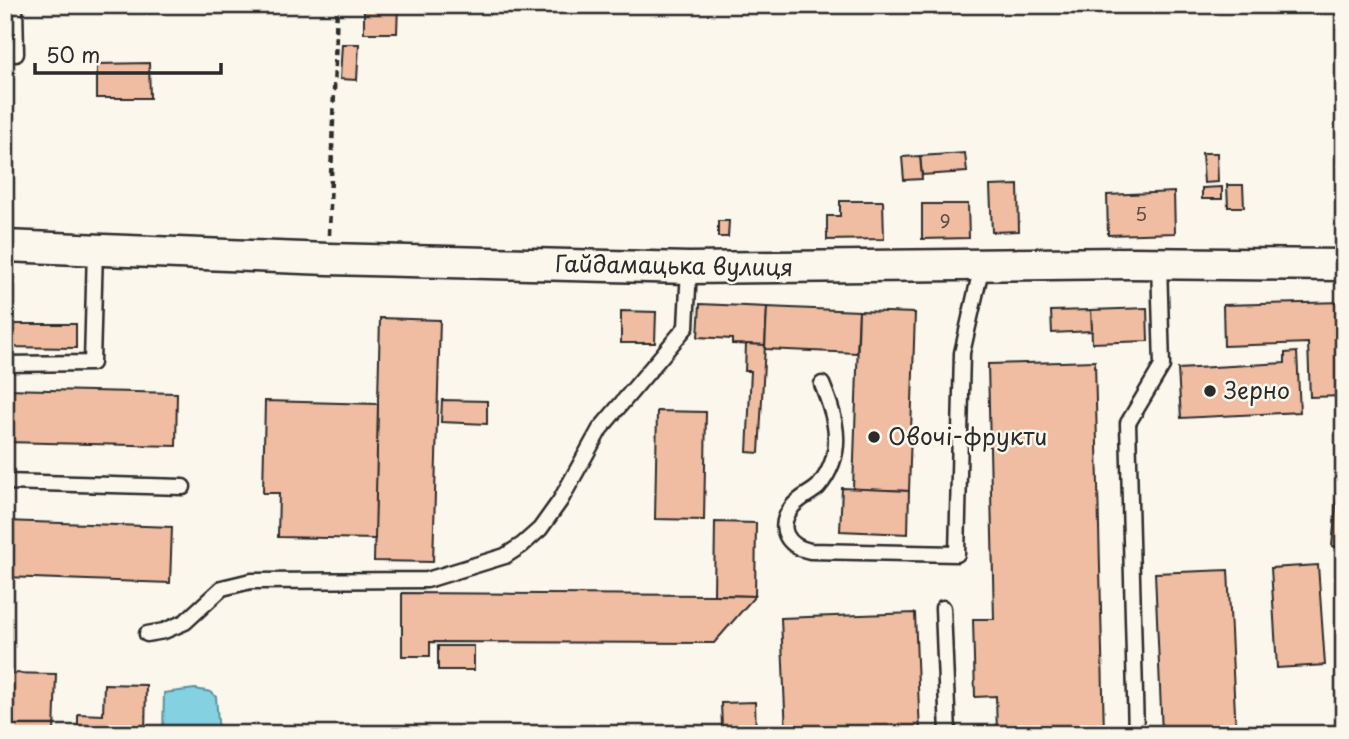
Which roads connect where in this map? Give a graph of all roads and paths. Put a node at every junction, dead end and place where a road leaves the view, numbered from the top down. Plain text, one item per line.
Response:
1 (15, 5) edge
2 (337, 5) edge
3 (16, 54) dead end
4 (5, 246) edge
5 (95, 248) junction
6 (328, 259) junction
7 (1159, 264) junction
8 (982, 265) junction
9 (1344, 265) edge
10 (689, 268) junction
11 (5, 364) edge
12 (821, 384) dead end
13 (5, 482) edge
14 (183, 487) dead end
15 (943, 608) dead end
16 (147, 634) dead end
17 (948, 734) edge
18 (1136, 734) edge

1 - 3 lane
2 - 6 path
4 - 5 street, Гайдамацька вулиця
5 - 6 street, Гайдамацька вулиця
5 - 11 lane
6 - 10 street, Гайдамацька вулиця
7 - 8 street, Гайдамацька вулиця
7 - 9 street, Гайдамацька вулиця
7 - 18 lane
8 - 10 street, Гайдамацька вулиця
8 - 12 lane
10 - 16 lane
13 - 14 lane
15 - 17 lane

